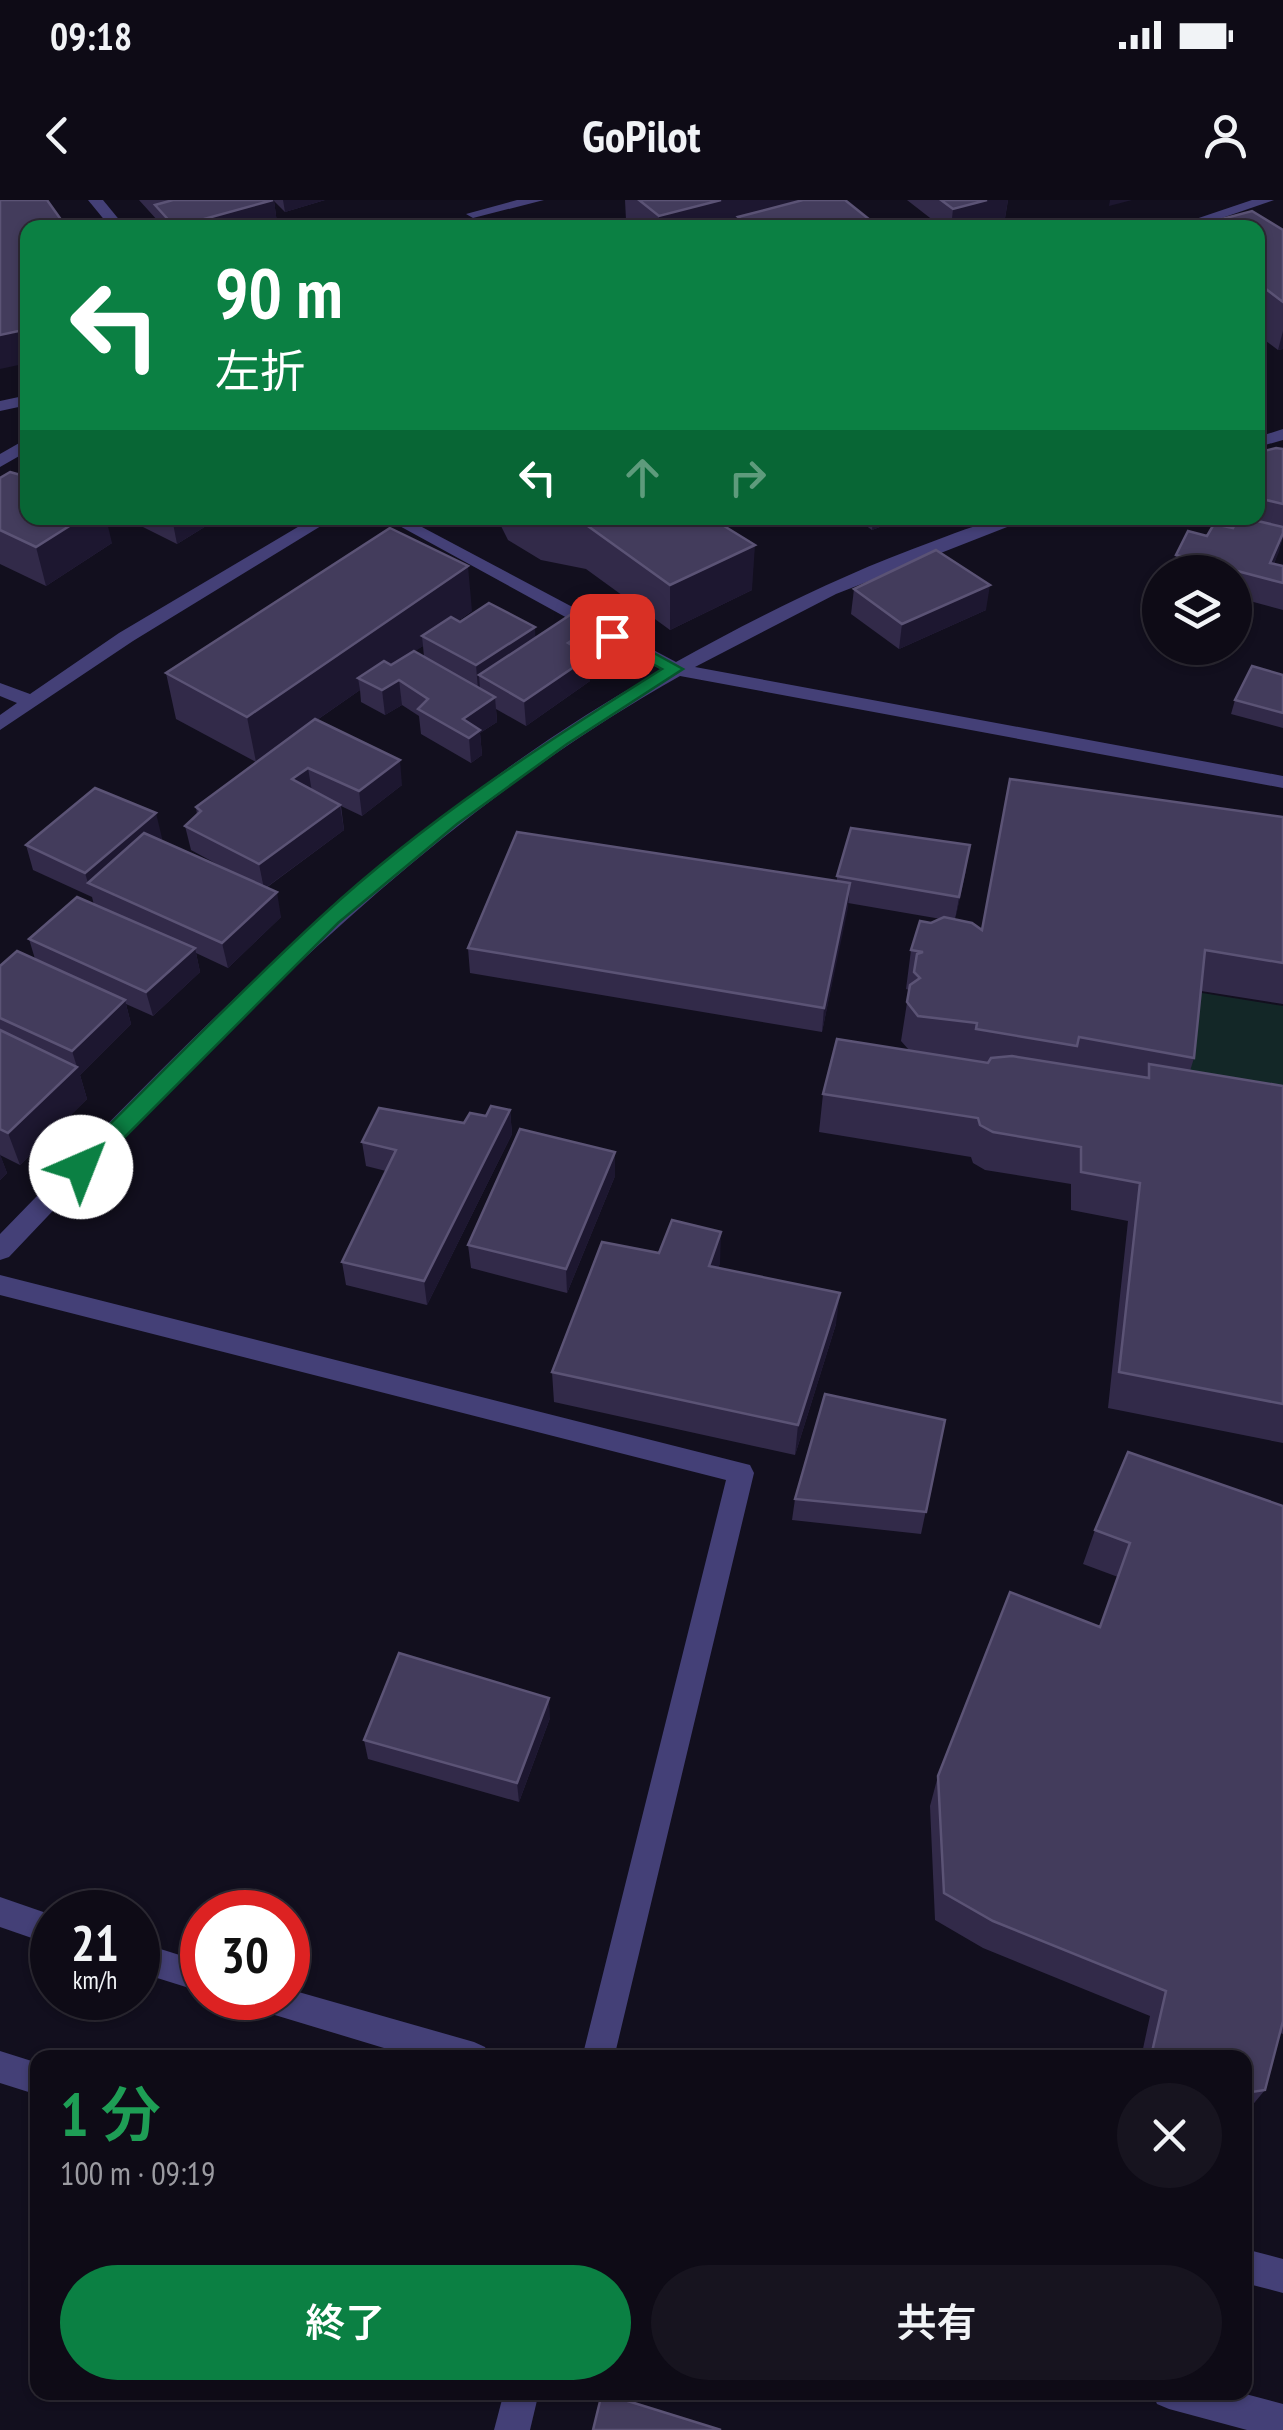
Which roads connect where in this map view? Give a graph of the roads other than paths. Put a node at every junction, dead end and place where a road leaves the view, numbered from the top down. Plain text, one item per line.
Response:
1 (95, 200) edge
2 (458, 200) edge
3 (537, 200) edge
4 (1267, 200) edge
5 (474, 214) junction
6 (112, 220) edge
7 (480, 220) edge
8 (1202, 220) edge
9 (313, 525) edge
10 (407, 525) edge
11 (992, 525) edge
12 (674, 669) junction
13 (0, 688) edge
14 (30, 701) junction
15 (0, 724) edge
16 (1283, 782) edge
17 (0, 1250) edge
18 (0, 1285) edge
19 (0, 1912) edge
20 (30, 1922) edge
21 (310, 2011) edge
22 (446, 2050) edge
23 (600, 2050) edge
24 (0, 2067) edge
25 (30, 2077) edge
26 (1252, 2268) edge
27 (1283, 2276) edge
28 (520, 2400) edge
29 (1199, 2400) edge
30 (1283, 2422) edge
31 (512, 2430) edge

1 - 6 street
2 - 5 street
3 - 5 street
4 - 8 street
5 - 7 street
9 - 14 street
10 - 12 street
11 - 12 street
12 - 16 street
12 - 17 street
13 - 14 street
14 - 15 street
18 - 23 street
19 - 20 street
21 - 22 street
24 - 25 street
26 - 27 street
28 - 31 street
29 - 30 street

